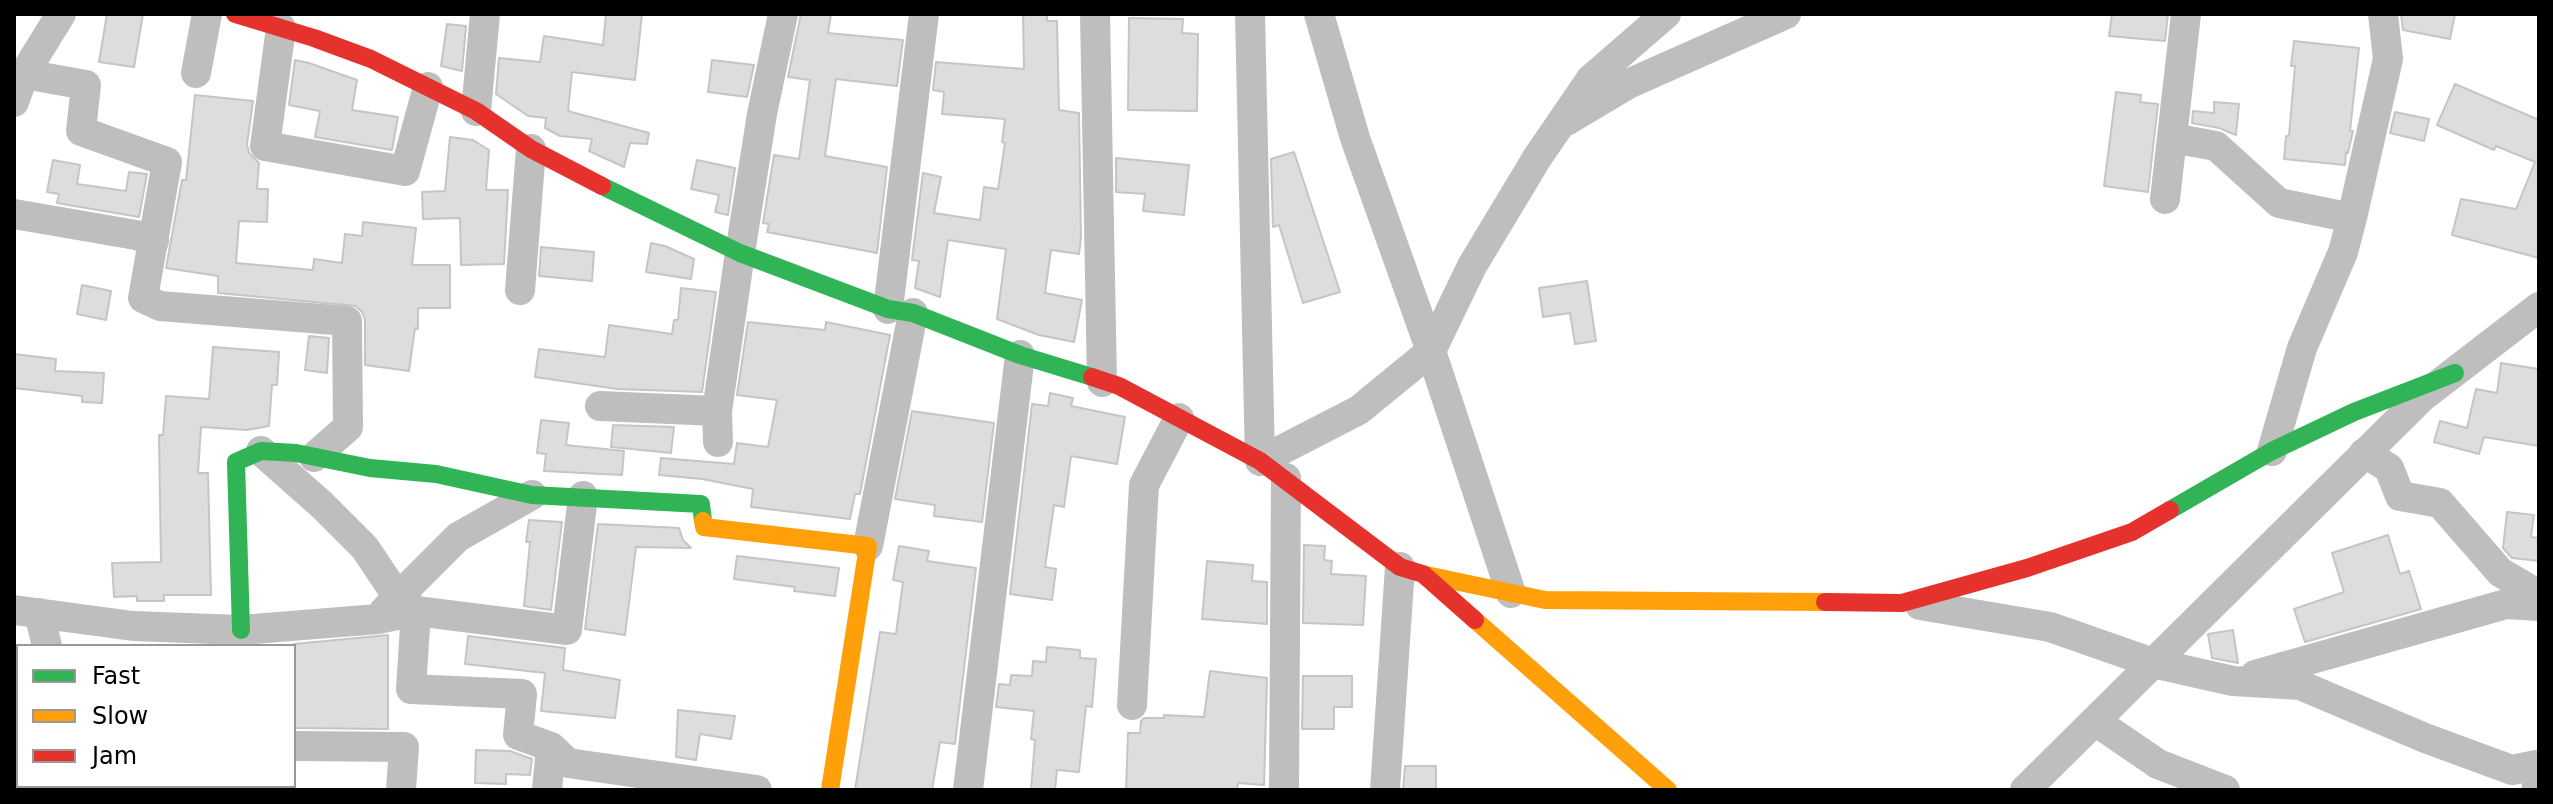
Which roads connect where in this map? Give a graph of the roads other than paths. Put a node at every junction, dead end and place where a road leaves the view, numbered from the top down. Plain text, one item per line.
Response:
1 (61, 14) edge
2 (207, 14) edge
3 (235, 14) edge
4 (485, 14) edge
5 (783, 14) edge
6 (924, 14) edge
7 (1095, 14) edge
8 (1250, 14) edge
9 (1319, 14) edge
10 (1666, 14) edge
11 (1786, 14) edge
12 (2186, 14) edge
13 (2383, 14) edge
14 (281, 28) junction
15 (22, 71) edge
16 (196, 73) dead end
17 (428, 87) junction
18 (476, 111) junction
19 (1561, 124) junction
20 (2172, 138) junction
21 (531, 149) junction
22 (2165, 199) dead end
23 (14, 214) edge
24 (2352, 218) junction
25 (154, 241) junction
26 (740, 253) junction
27 (520, 290) dead end
28 (2539, 307) edge
29 (900, 311) junction
30 (1431, 351) junction
31 (1020, 355) junction
32 (2455, 373) junction
33 (1102, 382) junction
34 (600, 406) dead end
35 (717, 411) junction
36 (1179, 418) junction
37 (718, 442) dead end
38 (261, 451) junction
39 (2272, 451) junction
40 (2364, 453) junction
41 (314, 457) junction
42 (1260, 461) junction
43 (1286, 478) junction
44 (532, 495) junction
45 (583, 496) junction
46 (868, 546) junction
47 (1412, 571) junction
48 (1511, 593) junction
49 (2539, 595) edge
50 (1902, 603) junction
51 (2539, 606) edge
52 (397, 609) junction
53 (26, 611) edge
54 (241, 630) junction
55 (124, 636) edge
56 (46, 644) edge
57 (2153, 663) junction
58 (2233, 681) junction
59 (1132, 705) dead end
60 (2095, 721) junction
61 (296, 746) edge
62 (551, 747) junction
63 (401, 790) edge
64 (547, 790) edge
65 (757, 790) edge
66 (830, 790) edge
67 (968, 790) edge
68 (1284, 790) edge
69 (1385, 790) edge
70 (1668, 790) edge
71 (2025, 790) edge
72 (2225, 790) edge
73 (2537, 790) edge

1 - 15 street
2 - 16 street
3 - 14 street
4 - 18 street
5 - 26 street
6 - 29 street
7 - 33 street
8 - 42 street
9 - 30 street
10 - 19 street
11 - 19 street
12 - 20 street
13 - 24 street
14 - 17 street
14 - 17 street
15 - 25 street
17 - 18 street
18 - 21 street
19 - 30 street
20 - 22 street
20 - 24 street
21 - 26 street
21 - 27 street
23 - 25 street
24 - 39 street
25 - 41 street
26 - 29 street
26 - 35 street
28 - 32 street
29 - 31 street
29 - 46 street
30 - 42 street
30 - 48 street
31 - 33 street
31 - 67 street
32 - 39 street
32 - 40 street
33 - 36 street
34 - 35 street
35 - 37 street
36 - 42 street
36 - 59 street
38 - 41 street
38 - 52 street
38 - 54 street
39 - 50 street
40 - 49 street
40 - 57 street
41 - 44 street
42 - 43 street
43 - 47 street
43 - 68 street
44 - 45 street
44 - 52 street
45 - 46 street
45 - 52 street
46 - 66 street
47 - 48 street
47 - 69 street
47 - 70 street
48 - 50 street
50 - 57 street
51 - 58 street
52 - 54 street
52 - 62 street
53 - 55 street
53 - 56 street
54 - 55 street
57 - 58 street
57 - 60 street
58 - 73 street
60 - 71 street
60 - 72 street
61 - 63 street
62 - 64 street
62 - 65 street

